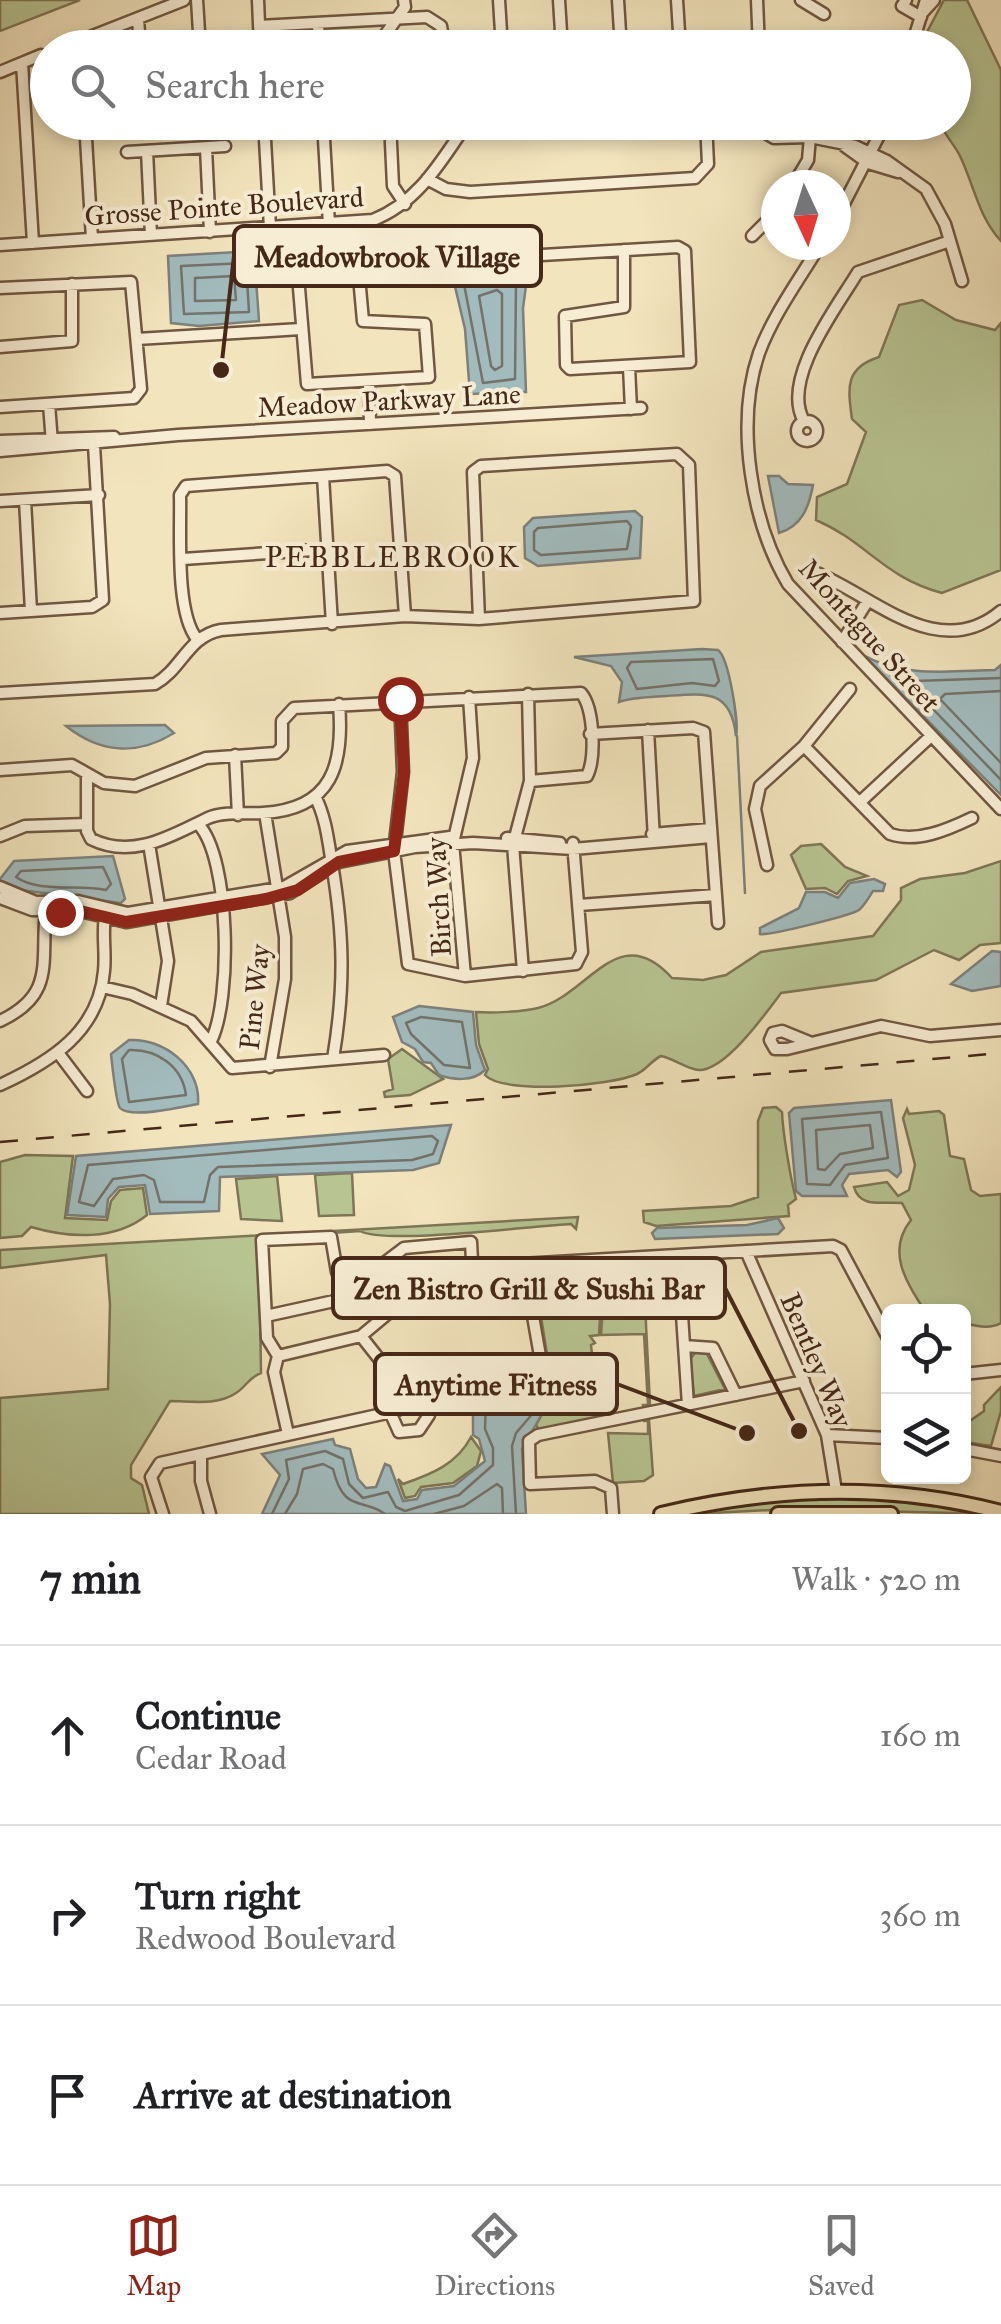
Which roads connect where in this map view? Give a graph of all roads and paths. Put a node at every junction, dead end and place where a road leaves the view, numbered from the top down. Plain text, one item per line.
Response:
1 (184, 0) edge
2 (197, 0) edge
3 (258, 0) edge
4 (404, 0) edge
5 (499, 0) edge
6 (560, 0) edge
7 (618, 0) edge
8 (677, 0) edge
9 (757, 0) edge
10 (801, 0) edge
11 (906, 0) edge
12 (934, 0) edge
13 (923, 10) edge
14 (824, 14) dead end
15 (138, 18) junction
16 (396, 19) junction
17 (318, 23) junction
18 (259, 26) junction
19 (111, 30) edge
20 (139, 30) edge
21 (199, 30) edge
22 (259, 30) edge
23 (318, 30) edge
24 (389, 30) edge
25 (439, 30) edge
26 (501, 30) edge
27 (561, 30) edge
28 (620, 30) edge
29 (679, 30) edge
30 (758, 30) edge
31 (30, 60) edge
32 (22, 63) junction
33 (0, 72) edge
34 (86, 140) edge
35 (265, 140) edge
36 (325, 140) edge
37 (391, 140) edge
38 (455, 140) edge
39 (707, 140) edge
40 (810, 140) edge
41 (824, 140) edge
42 (878, 140) edge
43 (225, 146) dead end
44 (206, 148) junction
45 (147, 151) junction
46 (128, 152) dead end
47 (870, 158) junction
48 (802, 170) edge
49 (428, 179) junction
50 (851, 192) edge
51 (406, 204) junction
52 (329, 224) junction
53 (761, 227) edge
54 (270, 228) junction
55 (210, 232) junction
56 (152, 235) junction
57 (752, 236) dead end
58 (92, 239) junction
59 (950, 241) junction
60 (33, 243) junction
61 (0, 245) edge
62 (624, 250) junction
63 (811, 260) edge
64 (358, 266) junction
65 (962, 281) dead end
66 (72, 284) junction
67 (0, 288) edge
68 (301, 329) junction
69 (137, 339) junction
70 (0, 347) edge
71 (629, 367) junction
72 (369, 383) junction
73 (50, 404) junction
74 (0, 407) edge
75 (804, 421) dead end
76 (370, 424) junction
77 (140, 438) junction
78 (0, 440) edge
79 (52, 443) junction
80 (94, 445) junction
81 (0, 452) edge
82 (323, 476) junction
83 (98, 495) junction
84 (25, 500) junction
85 (0, 501) edge
86 (328, 549) junction
87 (183, 559) junction
88 (812, 571) dead end
89 (867, 602) junction
90 (32, 611) junction
91 (1001, 611) edge
92 (0, 613) edge
93 (405, 616) junction
94 (479, 619) junction
95 (332, 624) junction
96 (198, 639) junction
97 (839, 639) junction
98 (850, 689) dead end
99 (0, 693) edge
100 (528, 694) junction
101 (469, 697) junction
102 (400, 699) junction
103 (339, 704) junction
104 (648, 730) junction
105 (590, 734) junction
106 (931, 736) junction
107 (804, 746) junction
108 (235, 755) junction
109 (0, 770) edge
110 (87, 774) junction
111 (530, 780) junction
112 (315, 796) junction
113 (860, 802) junction
114 (1001, 810) edge
115 (265, 813) junction
116 (238, 814) junction
117 (972, 818) dead end
118 (87, 824) junction
119 (199, 824) junction
120 (711, 833) junction
121 (0, 836) edge
122 (654, 838) junction
123 (453, 840) junction
124 (513, 842) junction
125 (150, 844) junction
126 (573, 846) junction
127 (394, 847) junction
128 (331, 861) junction
129 (767, 864) dead end
130 (0, 887) edge
131 (277, 892) junction
132 (716, 894) junction
133 (0, 898) edge
134 (220, 902) junction
135 (578, 905) junction
136 (46, 908) junction
137 (162, 911) junction
138 (105, 914) junction
139 (718, 923) dead end
140 (523, 971) junction
141 (465, 976) junction
142 (102, 988) junction
143 (162, 1006) junction
144 (0, 1021) edge
145 (1001, 1030) edge
146 (211, 1041) junction
147 (809, 1042) dead end
148 (59, 1054) junction
149 (384, 1055) dead end
150 (333, 1059) junction
151 (270, 1067) junction
152 (0, 1085) edge
153 (86, 1091) dead end
154 (746, 1251) junction
155 (678, 1255) junction
156 (524, 1264) junction
157 (473, 1280) junction
158 (348, 1290) junction
159 (266, 1316) junction
160 (881, 1325) edge
161 (361, 1336) junction
162 (684, 1346) junction
163 (278, 1356) junction
164 (1001, 1370) edge
165 (971, 1373) edge
166 (391, 1374) junction
167 (804, 1380) junction
168 (427, 1394) junction
169 (736, 1395) junction
170 (416, 1400) junction
171 (688, 1405) junction
172 (393, 1411) junction
173 (288, 1434) junction
174 (827, 1435) junction
175 (881, 1438) edge
176 (1001, 1439) edge
177 (971, 1450) edge
178 (201, 1454) junction
179 (999, 1455) edge
180 (836, 1491) junction
181 (1001, 1512) edge
182 (162, 1514) edge
183 (210, 1514) edge
184 (613, 1514) edge
185 (661, 1514) edge
186 (778, 1514) edge
187 (891, 1514) edge

1 - 15 street
2 - 21 street
3 - 18 street
4 - 16 street
5 - 26 street
6 - 27 street
7 - 28 street
8 - 29 street
9 - 30 street
10 - 14 street
11 - 13 street
12 - 13 street
15 - 19 street
15 - 20 street
16 - 17 street
16 - 24 street
16 - 25 street
17 - 18 street
17 - 23 street
18 - 22 street
31 - 32 street
32 - 33 street
32 - 60 street
34 - 58 street
35 - 54 street
36 - 52 street
37 - 51 street
38 - 49 street, Grosse Pointe Boulevard
39 - 49 street
40 - 48 street
41 - 47 street
42 - 47 street
43 - 44 street
44 - 45 street
44 - 55 street
45 - 46 street
45 - 56 street
47 - 50 street
47 - 59 street
49 - 51 street, Grosse Pointe Boulevard
51 - 52 street, Grosse Pointe Boulevard
52 - 54 street, Grosse Pointe Boulevard
53 - 57 street
54 - 55 street, Grosse Pointe Boulevard
55 - 56 street, Grosse Pointe Boulevard
56 - 58 street, Grosse Pointe Boulevard
58 - 60 street, Grosse Pointe Boulevard
59 - 65 street
59 - 75 street
60 - 61 street, Grosse Pointe Boulevard
62 - 64 street
62 - 71 street
62 - 71 street
63 - 97 street, Montague Street
64 - 68 street
64 - 72 street
66 - 67 street
66 - 69 street
66 - 70 street
68 - 69 street
68 - 72 street
69 - 73 street
71 - 76 street, Meadow Parkway Lane
72 - 76 street
73 - 74 street
73 - 79 street
76 - 77 street, Meadow Parkway Lane
77 - 79 street, Meadow Parkway Lane
77 - 80 street, Meadow Parkway Lane
78 - 79 street, Meadow Parkway Lane
79 - 80 street, Meadow Parkway Lane
79 - 81 street, Meadow Parkway Lane
80 - 83 street
82 - 86 street
82 - 87 street
82 - 93 street
83 - 84 street
83 - 90 street
84 - 85 street
84 - 90 street
86 - 87 street
86 - 95 street
87 - 96 street
88 - 89 street
89 - 91 street
89 - 97 street
90 - 92 street
93 - 94 street
93 - 95 street
94 - 94 street
95 - 96 street
96 - 99 street
97 - 106 street, Montague Street
98 - 107 street
100 - 101 street
100 - 105 street
100 - 111 street
101 - 102 street
101 - 123 street, Birch Way
102 - 103 street
102 - 127 street
103 - 108 street
103 - 112 street
104 - 105 street
104 - 120 street
104 - 122 street
105 - 111 street
106 - 113 street
106 - 114 street, Montague Street
107 - 113 street
107 - 129 street
108 - 110 street
108 - 116 street
109 - 110 street
110 - 118 street
111 - 124 street
112 - 115 street
112 - 128 street
113 - 117 street
115 - 116 street
115 - 131 street, Pine Way
116 - 119 street
118 - 121 street
118 - 125 street
119 - 125 street
119 - 134 street
120 - 122 street
120 - 132 street
122 - 126 street
123 - 124 street
123 - 127 street
123 - 141 street, Birch Way
124 - 126 street
124 - 140 street
125 - 137 street
126 - 135 street
127 - 128 street
127 - 141 street
128 - 131 street
128 - 150 street
130 - 136 street
131 - 134 street
131 - 151 street, Pine Way
132 - 135 street
132 - 139 street
133 - 136 street
134 - 137 street
134 - 146 street
135 - 140 street
136 - 138 street
136 - 144 street
137 - 138 street
137 - 143 street
138 - 142 street
140 - 141 street
142 - 143 street
142 - 148 street
143 - 146 street
145 - 147 street
146 - 151 street
148 - 152 street
148 - 153 street
149 - 150 street
150 - 151 street
154 - 155 street
154 - 160 street
154 - 167 street, Bentley Way
155 - 156 street
155 - 162 street
156 - 157 street
156 - 168 street
157 - 158 street
157 - 161 street
158 - 159 street
158 - 159 street
159 - 163 street
161 - 163 street
161 - 166 street
162 - 169 street
162 - 171 street
163 - 173 street
164 - 165 street
166 - 170 street
166 - 172 street
167 - 169 street
167 - 174 street, Bentley Way
168 - 170 street
168 - 172 street
169 - 171 street
170 - 172 street
171 - 184 street
172 - 173 street
173 - 178 street
174 - 175 street
174 - 180 street, Bentley Way
176 - 179 street
177 - 179 street
178 - 182 street
178 - 183 street
180 - 181 main road
180 - 185 main road
186 - 187 main road

